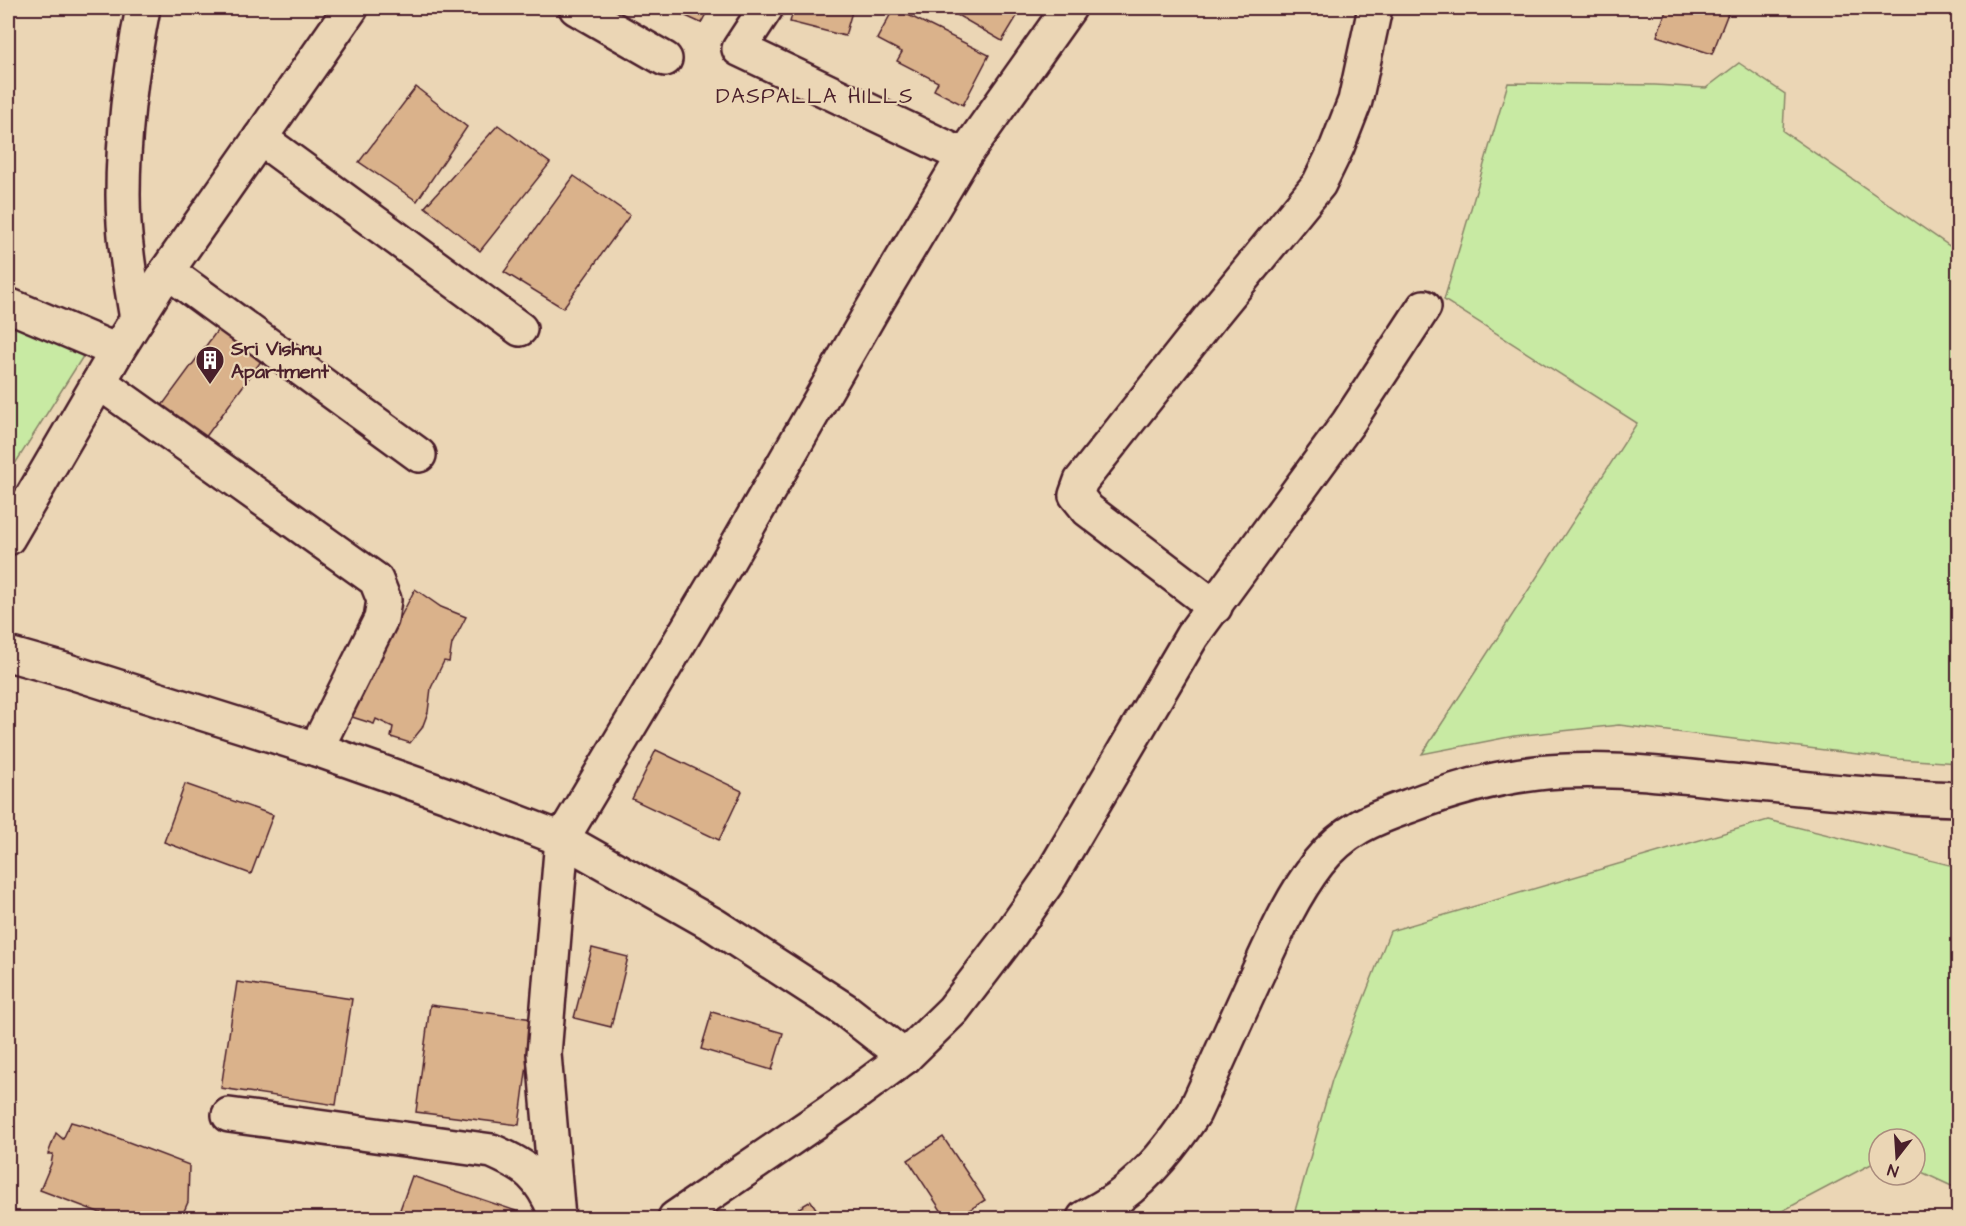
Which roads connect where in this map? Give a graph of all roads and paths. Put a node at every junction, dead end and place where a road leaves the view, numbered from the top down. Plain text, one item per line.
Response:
1 (143, 8) edge
2 (351, 8) edge
3 (576, 8) edge
4 (766, 8) edge
5 (1069, 8) edge
6 (1375, 8) edge
7 (665, 59) dead end
8 (260, 138) junction
9 (964, 156) junction
10 (167, 270) junction
11 (8, 305) edge
12 (1424, 307) dead end
13 (137, 319) junction
14 (520, 329) dead end
15 (117, 351) junction
16 (99, 382) junction
17 (419, 455) dead end
18 (8, 538) edge
19 (1215, 607) junction
20 (8, 654) edge
21 (316, 749) junction
22 (1959, 798) edge
23 (562, 839) junction
24 (905, 1058) junction
25 (229, 1114) dead end
26 (558, 1218) edge
27 (675, 1218) edge
28 (1084, 1218) edge

1 - 13 street
2 - 8 street
3 - 7 street
4 - 9 street
5 - 9 street
6 - 19 street
8 - 10 street
8 - 14 street
9 - 23 street
10 - 13 street
10 - 17 street
11 - 15 street
12 - 19 street
13 - 15 street
15 - 16 street
16 - 18 street
16 - 21 street
19 - 24 street
20 - 21 street
21 - 23 street
22 - 28 street
23 - 24 street
23 - 26 street
24 - 27 street
25 - 26 street

